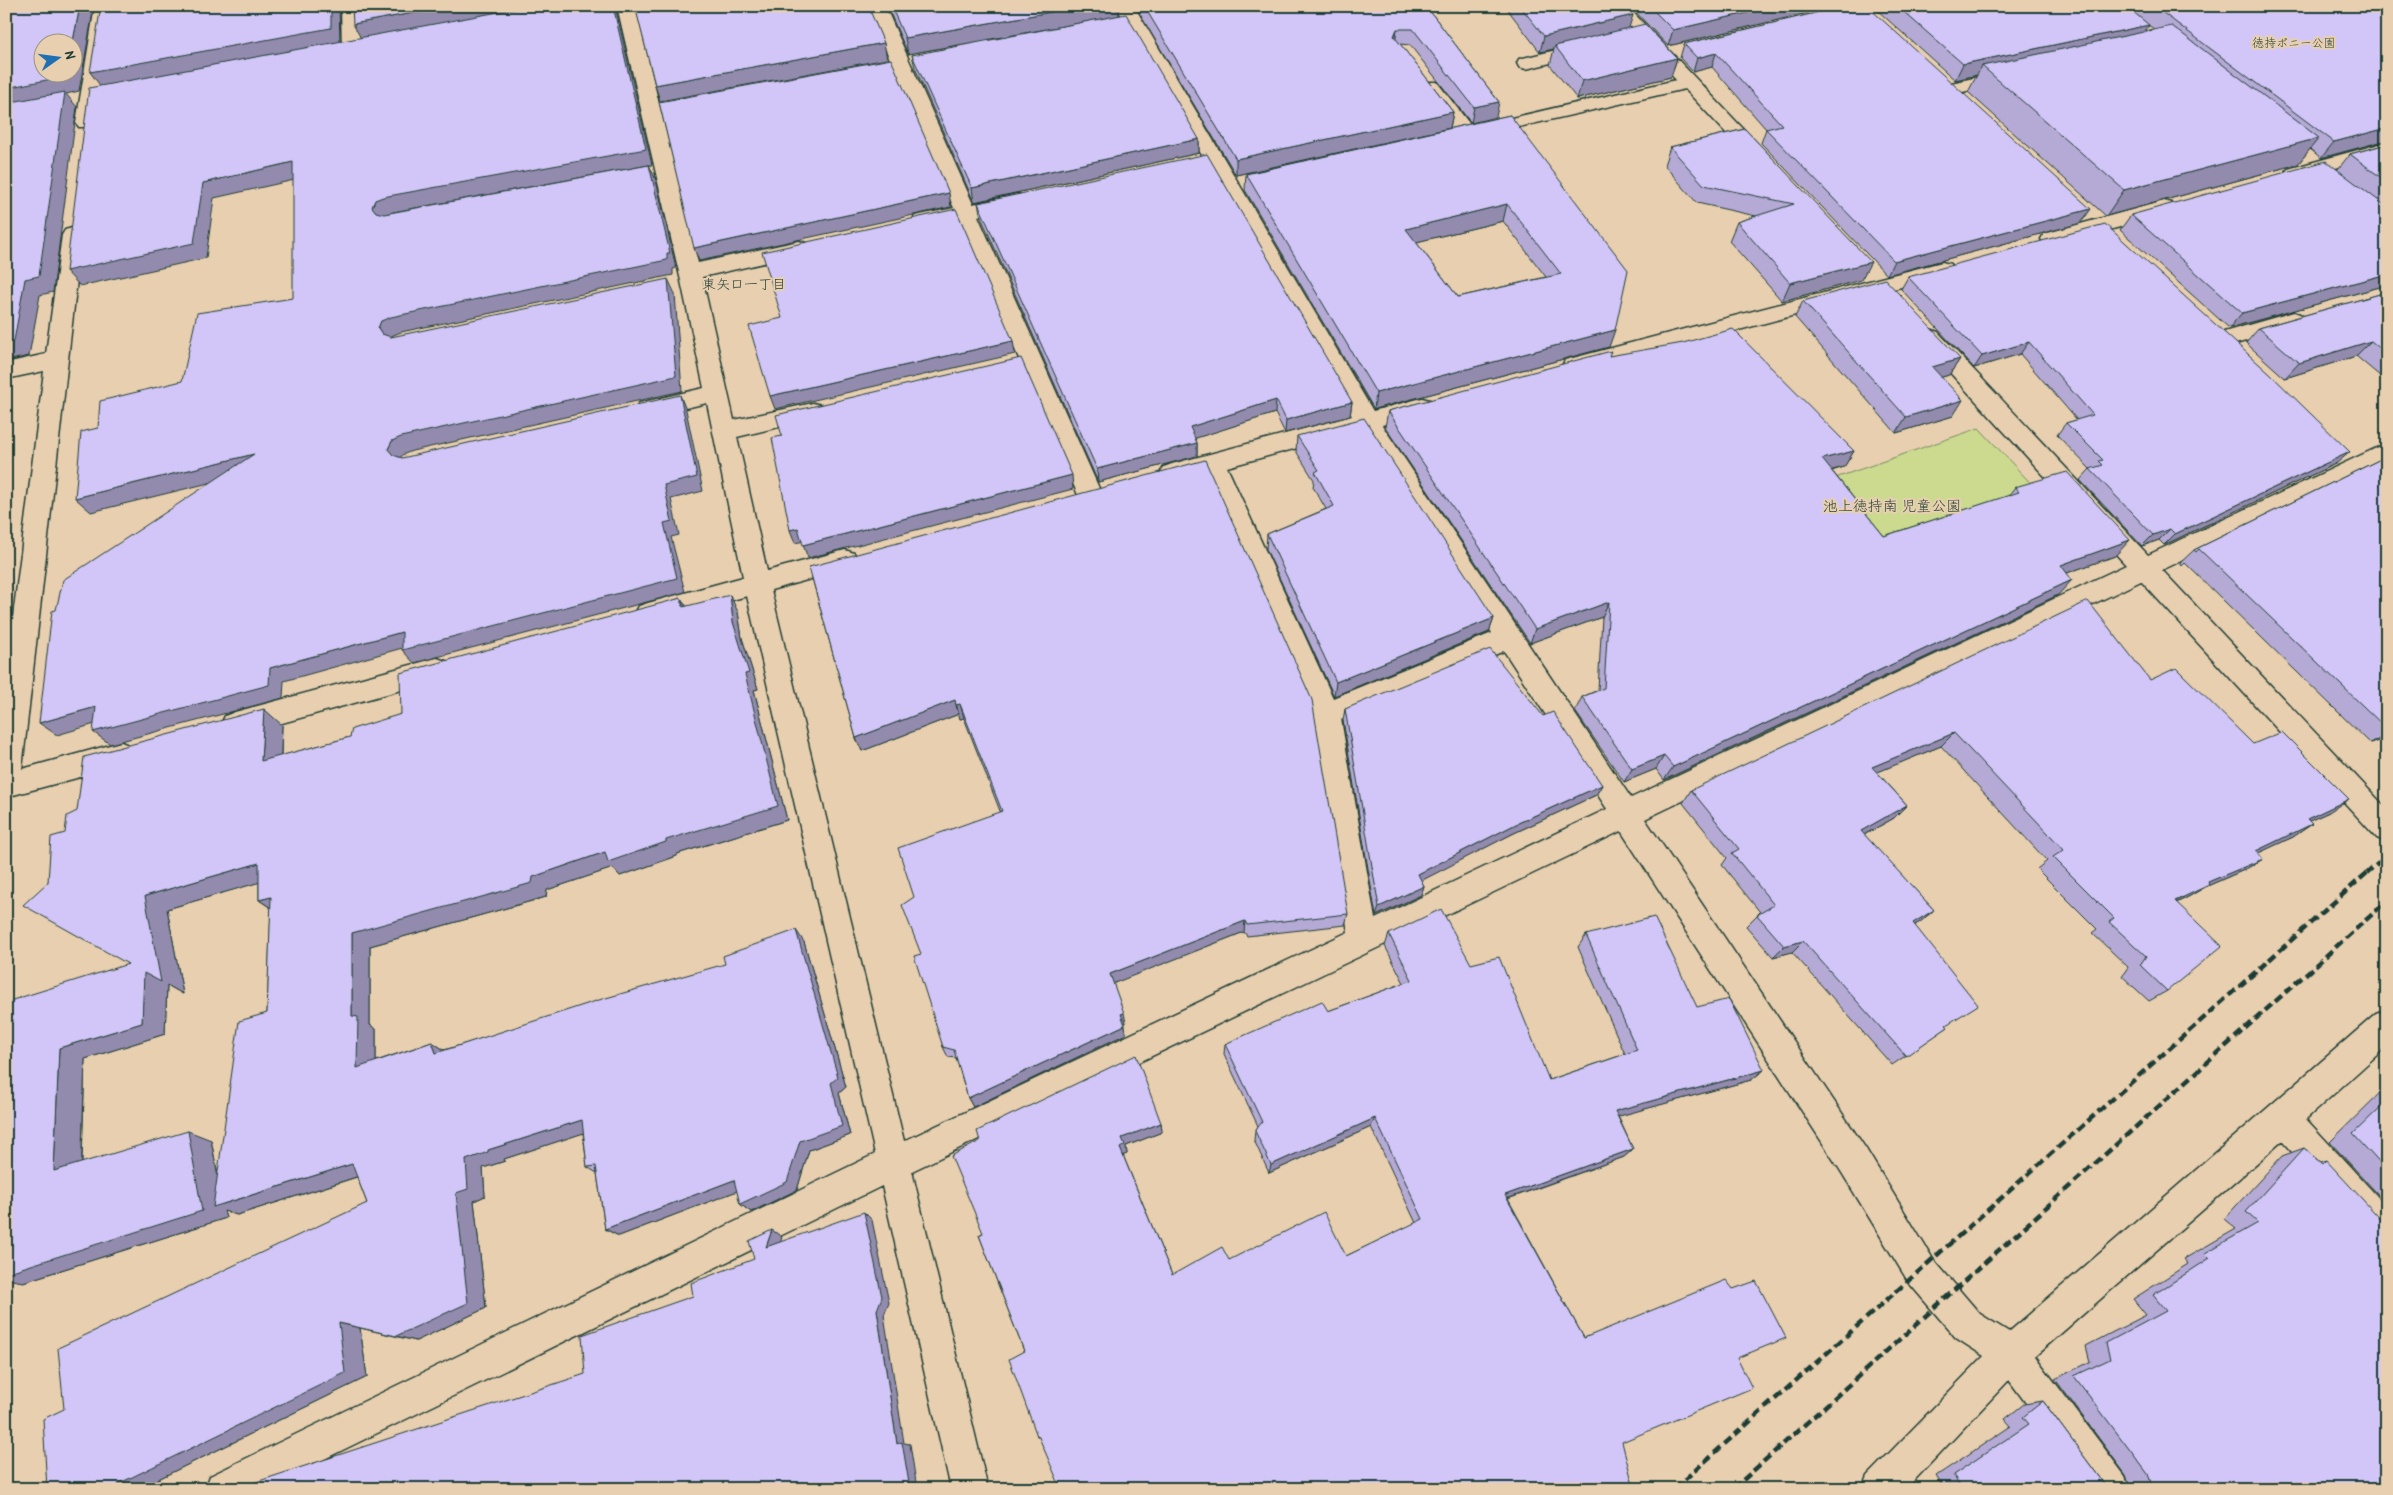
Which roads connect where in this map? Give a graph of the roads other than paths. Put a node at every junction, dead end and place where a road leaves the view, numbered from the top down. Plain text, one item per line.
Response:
1 (104, 6) edge
2 (350, 6) edge
3 (626, 6) edge
4 (876, 6) edge
5 (1617, 6) edge
6 (1124, 17) edge
7 (1607, 44) edge
8 (370, 46) edge
9 (351, 50) junction
10 (332, 53) edge
11 (1526, 63) dead end
12 (2025, 72) edge
13 (1419, 73) edge
14 (1688, 83) junction
15 (1971, 108) edge
16 (84, 140) edge
17 (2387, 148) edge
18 (2298, 152) edge
19 (2326, 173) junction
20 (1776, 174) edge
21 (2272, 179) edge
22 (1033, 197) edge
23 (2186, 202) edge
24 (966, 211) junction
25 (74, 217) edge
26 (900, 226) edge
27 (2032, 244) edge
28 (814, 245) edge
29 (1965, 263) edge
30 (1862, 264) edge
31 (685, 280) junction
32 (1881, 285) junction
33 (1897, 302) edge
34 (2310, 315) edge
35 (1915, 321) edge
36 (2224, 339) edge
37 (57, 360) junction
38 (6, 371) edge
39 (1547, 372) edge
40 (716, 393) junction
41 (1442, 401) edge
42 (830, 407) edge
43 (621, 415) edge
44 (1367, 421) junction
45 (725, 431) junction
46 (2365, 455) edge
47 (1213, 462) junction
48 (1147, 480) edge
49 (1090, 495) edge
50 (869, 554) edge
51 (2145, 568) junction
52 (757, 583) junction
53 (625, 619) edge
54 (1509, 637) junction
55 (462, 663) edge
56 (1326, 713) junction
57 (213, 729) edge
58 (146, 747) edge
59 (6, 785) edge
60 (1627, 816) junction
61 (2387, 829) edge
62 (1364, 940) junction
63 (2387, 1025) edge
64 (2283, 1118) junction
65 (893, 1164) junction
66 (2386, 1231) edge
67 (2011, 1353) junction
68 (223, 1489) edge
69 (970, 1489) edge
70 (1880, 1489) edge
71 (2112, 1489) edge

1 - 16 street
2 - 9 street
3 - 31 street
4 - 24 street
5 - 14 street
6 - 44 street
7 - 11 street
8 - 9 street
9 - 10 street
12 - 15 street
13 - 14 street
14 - 20 street
17 - 19 street
18 - 19 street
19 - 21 street
22 - 24 street
23 - 27 street
24 - 26 street
24 - 49 street
25 - 37 street
28 - 31 street
29 - 32 street
30 - 32 street
31 - 40 street
32 - 33 street
32 - 39 street
34 - 36 street
35 - 51 street
37 - 38 street
37 - 59 street
40 - 43 street
40 - 45 street
41 - 44 street
42 - 45 street
44 - 47 street
44 - 54 street
45 - 52 street
46 - 51 street
47 - 48 street
47 - 56 street
50 - 52 street
51 - 60 street
51 - 61 street
52 - 53 street
52 - 65 street
54 - 56 street
54 - 60 street
55 - 57 street
56 - 62 street
58 - 59 street
60 - 62 street
60 - 67 street
62 - 65 street
63 - 64 street
64 - 66 street
64 - 67 street
65 - 68 street
65 - 69 street
67 - 70 street
67 - 71 street

